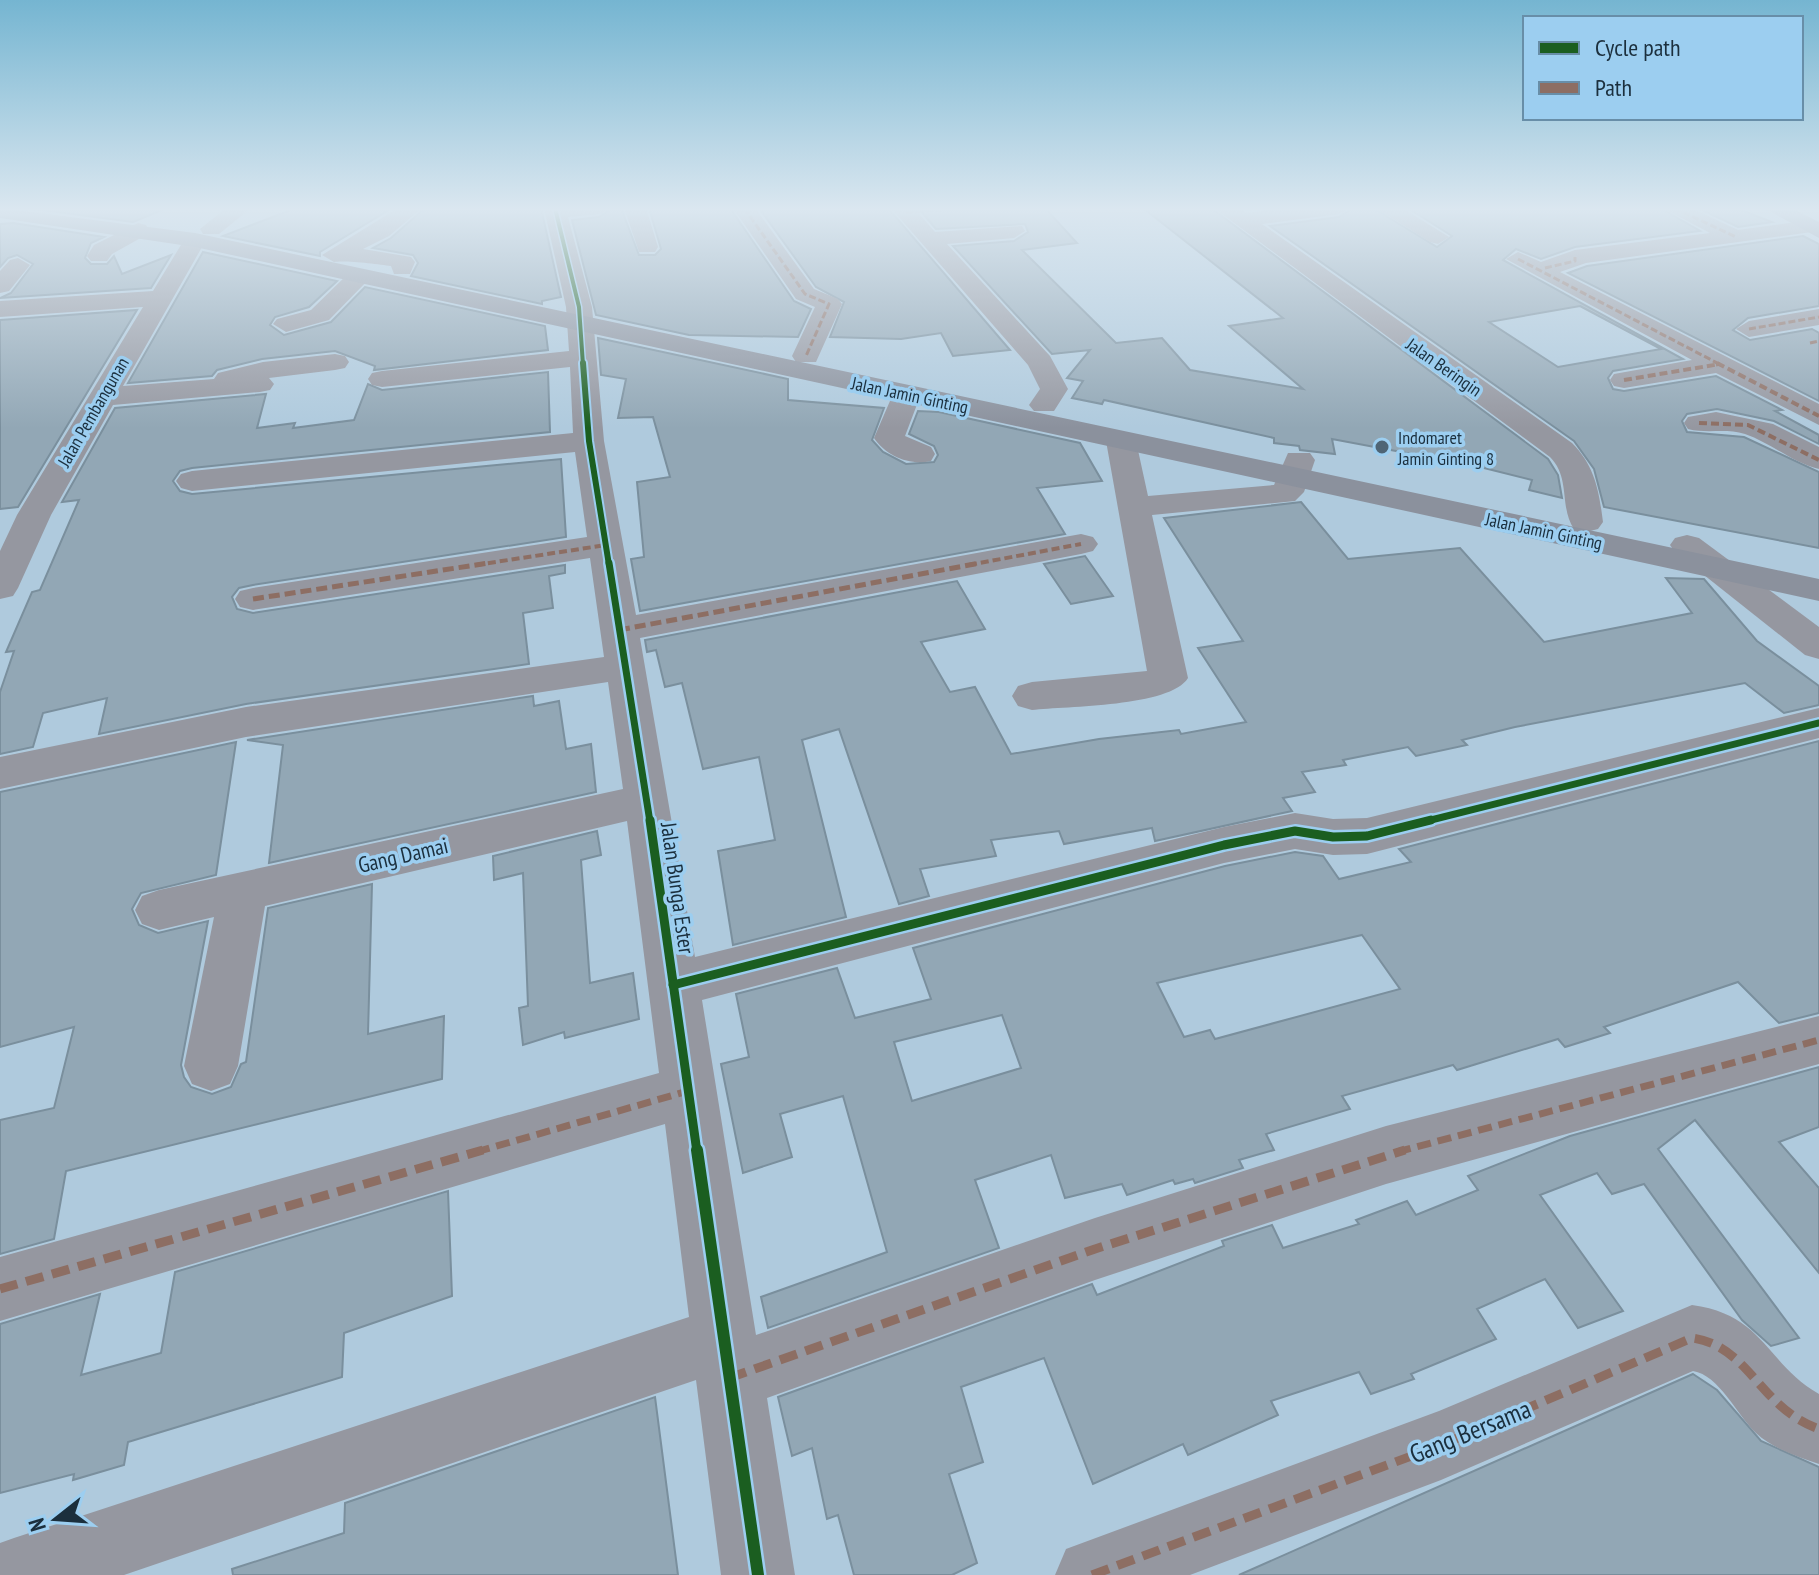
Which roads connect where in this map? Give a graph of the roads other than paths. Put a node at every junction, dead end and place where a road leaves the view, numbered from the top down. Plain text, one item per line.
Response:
1 (171, 282) edge
2 (338, 282) edge
3 (412, 282) edge
4 (438, 282) edge
5 (570, 282) edge
6 (796, 282) edge
7 (967, 282) edge
8 (1327, 282) edge
9 (1561, 282) edge
10 (160, 298) junction
11 (0, 309) edge
12 (1819, 317) edge
13 (286, 324) dead end
14 (1749, 329) dead end
15 (579, 330) junction
16 (806, 356) junction
17 (335, 362) dead end
18 (1720, 364) junction
19 (382, 379) dead end
20 (1624, 380) dead end
21 (260, 384) dead end
22 (199, 389) junction
23 (907, 394) junction
24 (100, 397) junction
25 (1044, 405) junction
26 (1552, 412) dead end
27 (1819, 416) edge
28 (1516, 418) junction
29 (1699, 423) dead end
30 (589, 441) junction
31 (1121, 441) junction
32 (920, 454) dead end
33 (1819, 460) edge
34 (1296, 468) junction
35 (249, 475) junction
36 (192, 481) dead end
37 (236, 505) dead end
38 (1135, 507) junction
39 (1586, 522) junction
40 (1081, 544) dead end
41 (606, 545) junction
42 (1687, 545) junction
43 (1721, 570) junction
44 (1819, 570) edge
45 (0, 588) edge
46 (1819, 590) edge
47 (253, 599) dead end
48 (1819, 646) edge
49 (622, 648) junction
50 (1032, 696) dead end
51 (1819, 723) edge
52 (0, 773) edge
53 (647, 800) junction
54 (243, 891) junction
55 (159, 910) dead end
56 (673, 985) junction
57 (1819, 1040) edge
58 (211, 1066) dead end
59 (688, 1091) junction
60 (0, 1289) edge
61 (726, 1358) junction
62 (1819, 1429) edge
63 (14, 1575) edge
64 (758, 1575) edge
65 (1092, 1575) edge

1 - 10 street, Jalan Pembangunan
2 - 13 street
3 - 15 main road, Jalan Jamin Ginting
4 - 15 main road, Jalan Jamin Ginting
5 - 15 street, Jalan Bunga Ester
6 - 16 street
7 - 25 street
8 - 28 street, Jalan Beringin
9 - 18 street
10 - 11 street
10 - 24 street, Jalan Pembangunan
12 - 14 street
15 - 16 main road, Jalan Jamin Ginting
15 - 19 street
15 - 23 main road, Jalan Jamin Ginting
15 - 30 street, Jalan Bunga Ester
16 - 25 main road, Jalan Jamin Ginting
17 - 22 street
18 - 20 street
18 - 27 street
21 - 22 street
22 - 24 street
23 - 31 main road, Jalan Jamin Ginting
23 - 32 street
24 - 45 street, Jalan Pembangunan
25 - 34 main road, Jalan Jamin Ginting
26 - 28 street
28 - 39 street, Jalan Beringin
29 - 33 street
30 - 35 street
30 - 41 street, Jalan Bunga Ester
31 - 34 main road, Jalan Jamin Ginting
31 - 38 street
34 - 38 street
34 - 39 main road, Jalan Jamin Ginting
34 - 43 main road, Jalan Jamin Ginting
35 - 36 street
35 - 37 street
38 - 50 street
39 - 42 main road, Jalan Jamin Ginting
40 - 49 street
41 - 47 street
41 - 49 street, Jalan Bunga Ester
42 - 43 street
42 - 44 main road, Jalan Jamin Ginting
43 - 46 main road, Jalan Jamin Ginting
43 - 48 street
49 - 52 street
49 - 53 street, Jalan Bunga Ester
51 - 56 street
53 - 54 street, Gang Damai
53 - 56 street, Jalan Bunga Ester
54 - 55 street, Gang Damai
54 - 58 street
56 - 59 street, Jalan Bunga Ester
57 - 61 street
59 - 60 street
59 - 61 street, Jalan Bunga Ester
61 - 63 street
61 - 64 street, Jalan Bunga Ester
62 - 65 street, Gang Bersama

